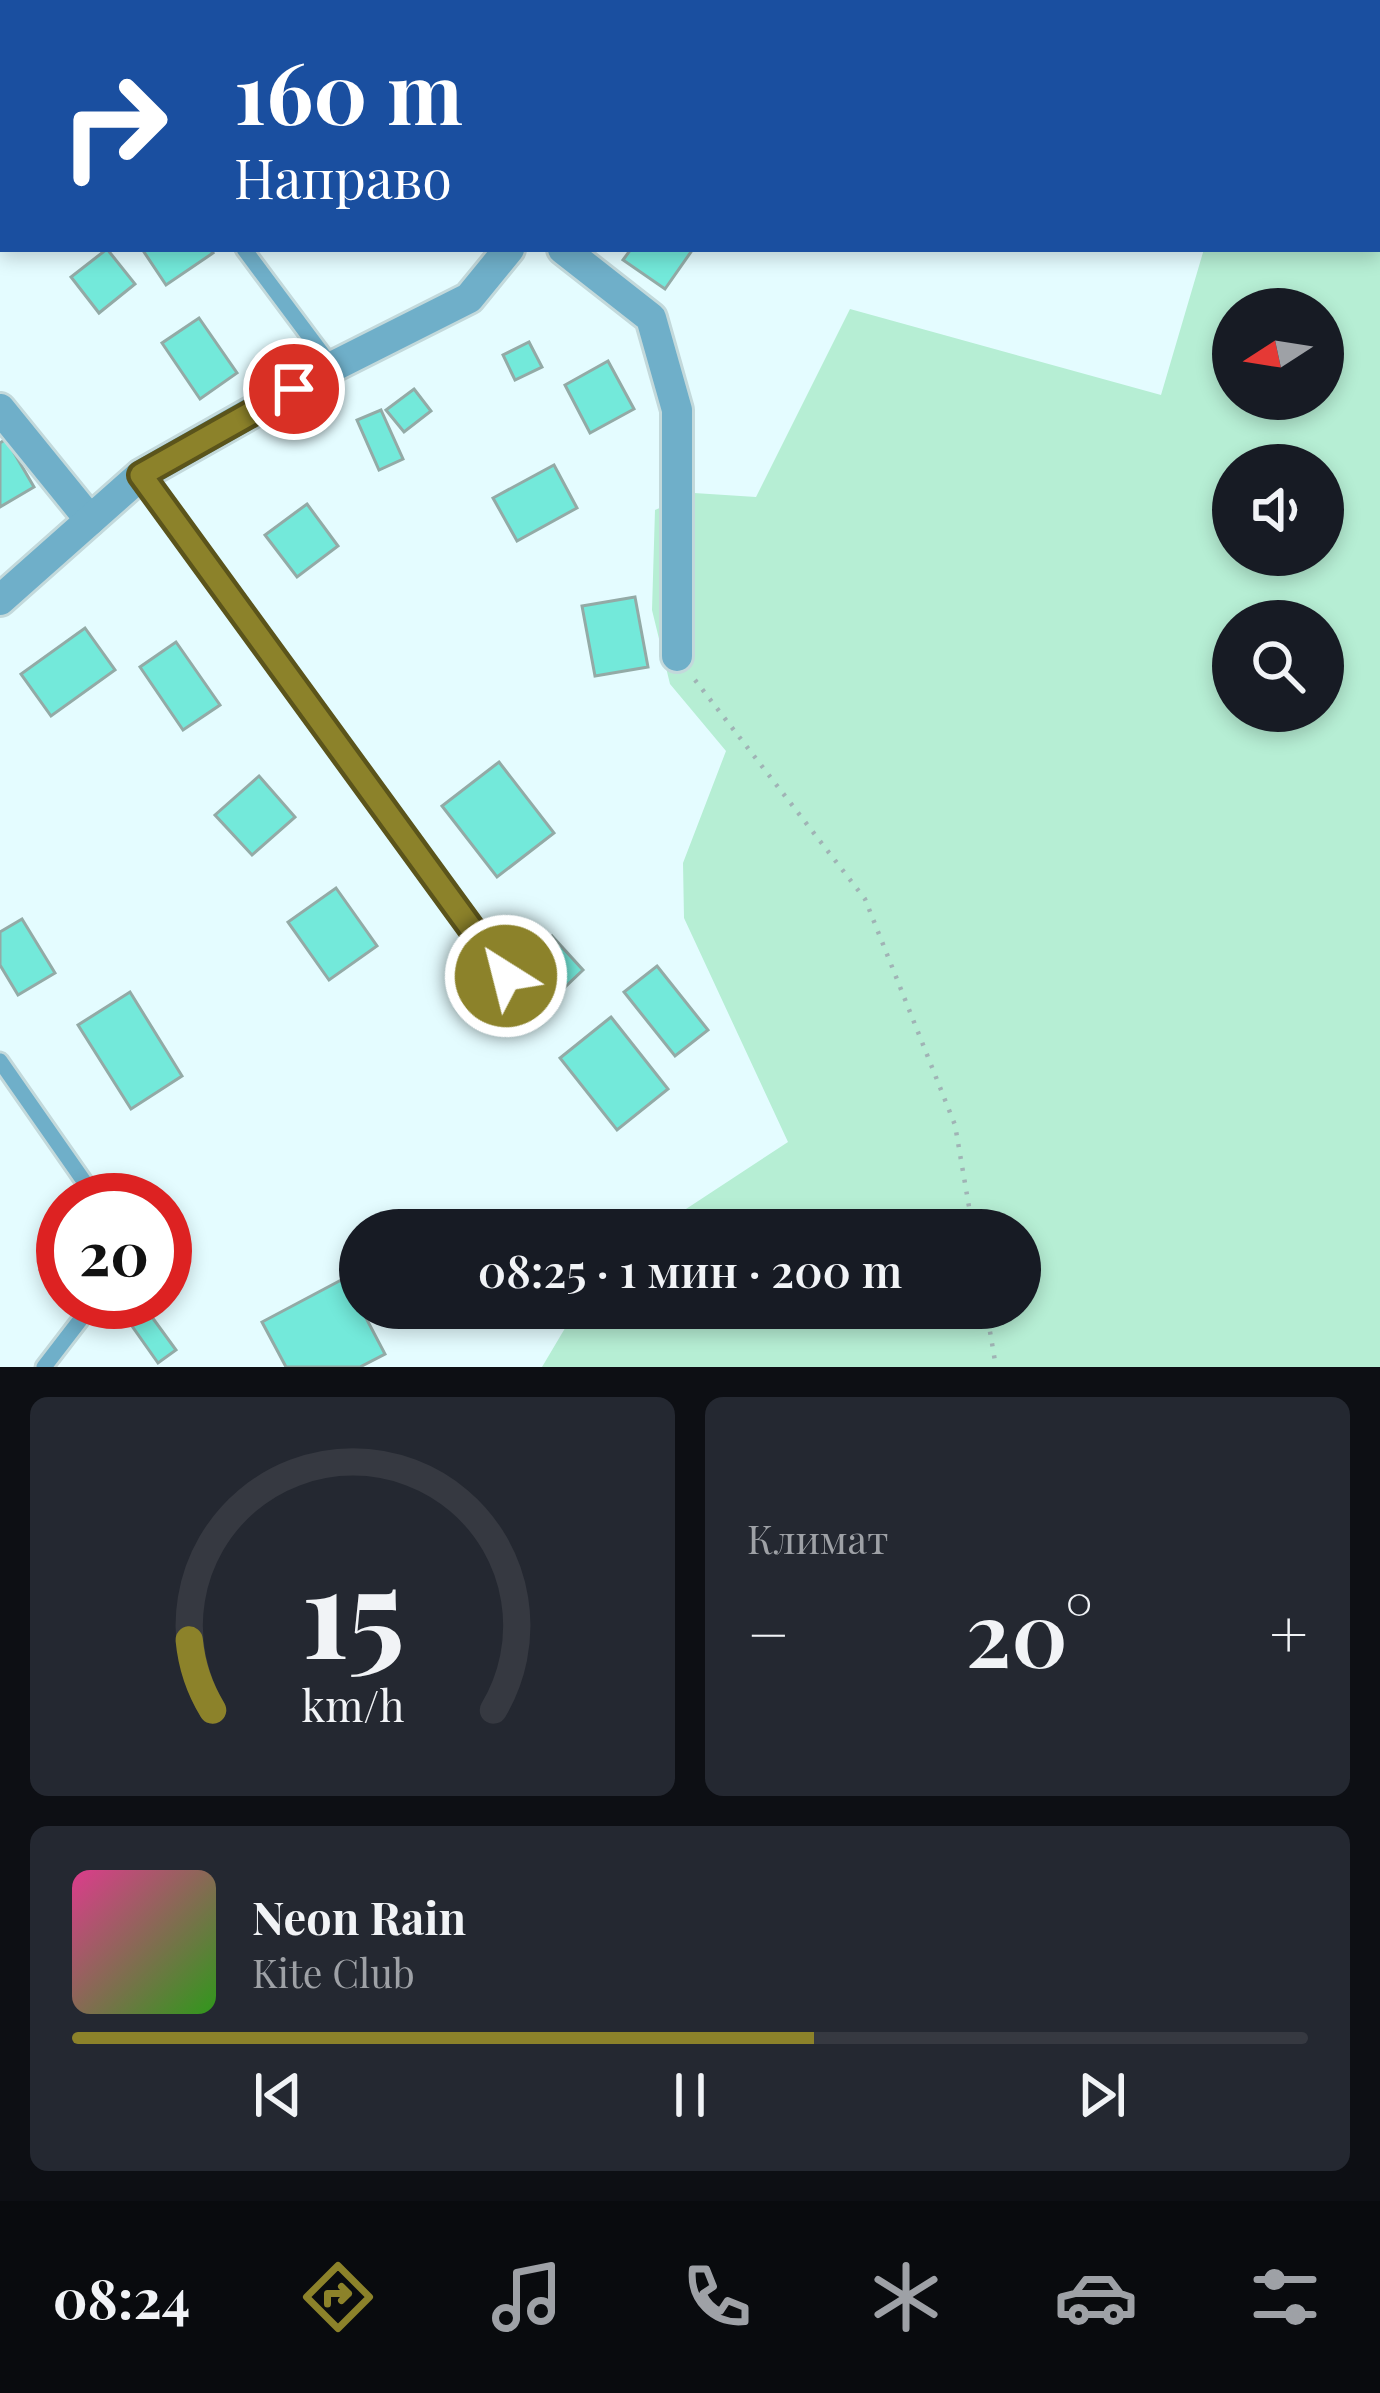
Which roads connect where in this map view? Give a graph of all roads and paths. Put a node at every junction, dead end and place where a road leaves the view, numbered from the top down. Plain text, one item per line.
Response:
1 (246, 252) edge
2 (506, 252) edge
3 (567, 252) edge
4 (332, 367) junction
5 (0, 409) edge
6 (141, 475) junction
7 (90, 520) junction
8 (0, 600) edge
9 (677, 656) joint
10 (506, 976) dead end
11 (0, 1061) edge
12 (78, 1173) edge
13 (969, 1209) edge
14 (73, 1329) edge
15 (990, 1329) edge
16 (44, 1367) edge
17 (996, 1367) edge

1 - 4 lane
2 - 4 street
3 - 9 street
4 - 6 street
5 - 7 street
6 - 7 street
6 - 10 lane
7 - 8 street
9 - 13 path
11 - 12 lane
14 - 16 lane
15 - 17 path

